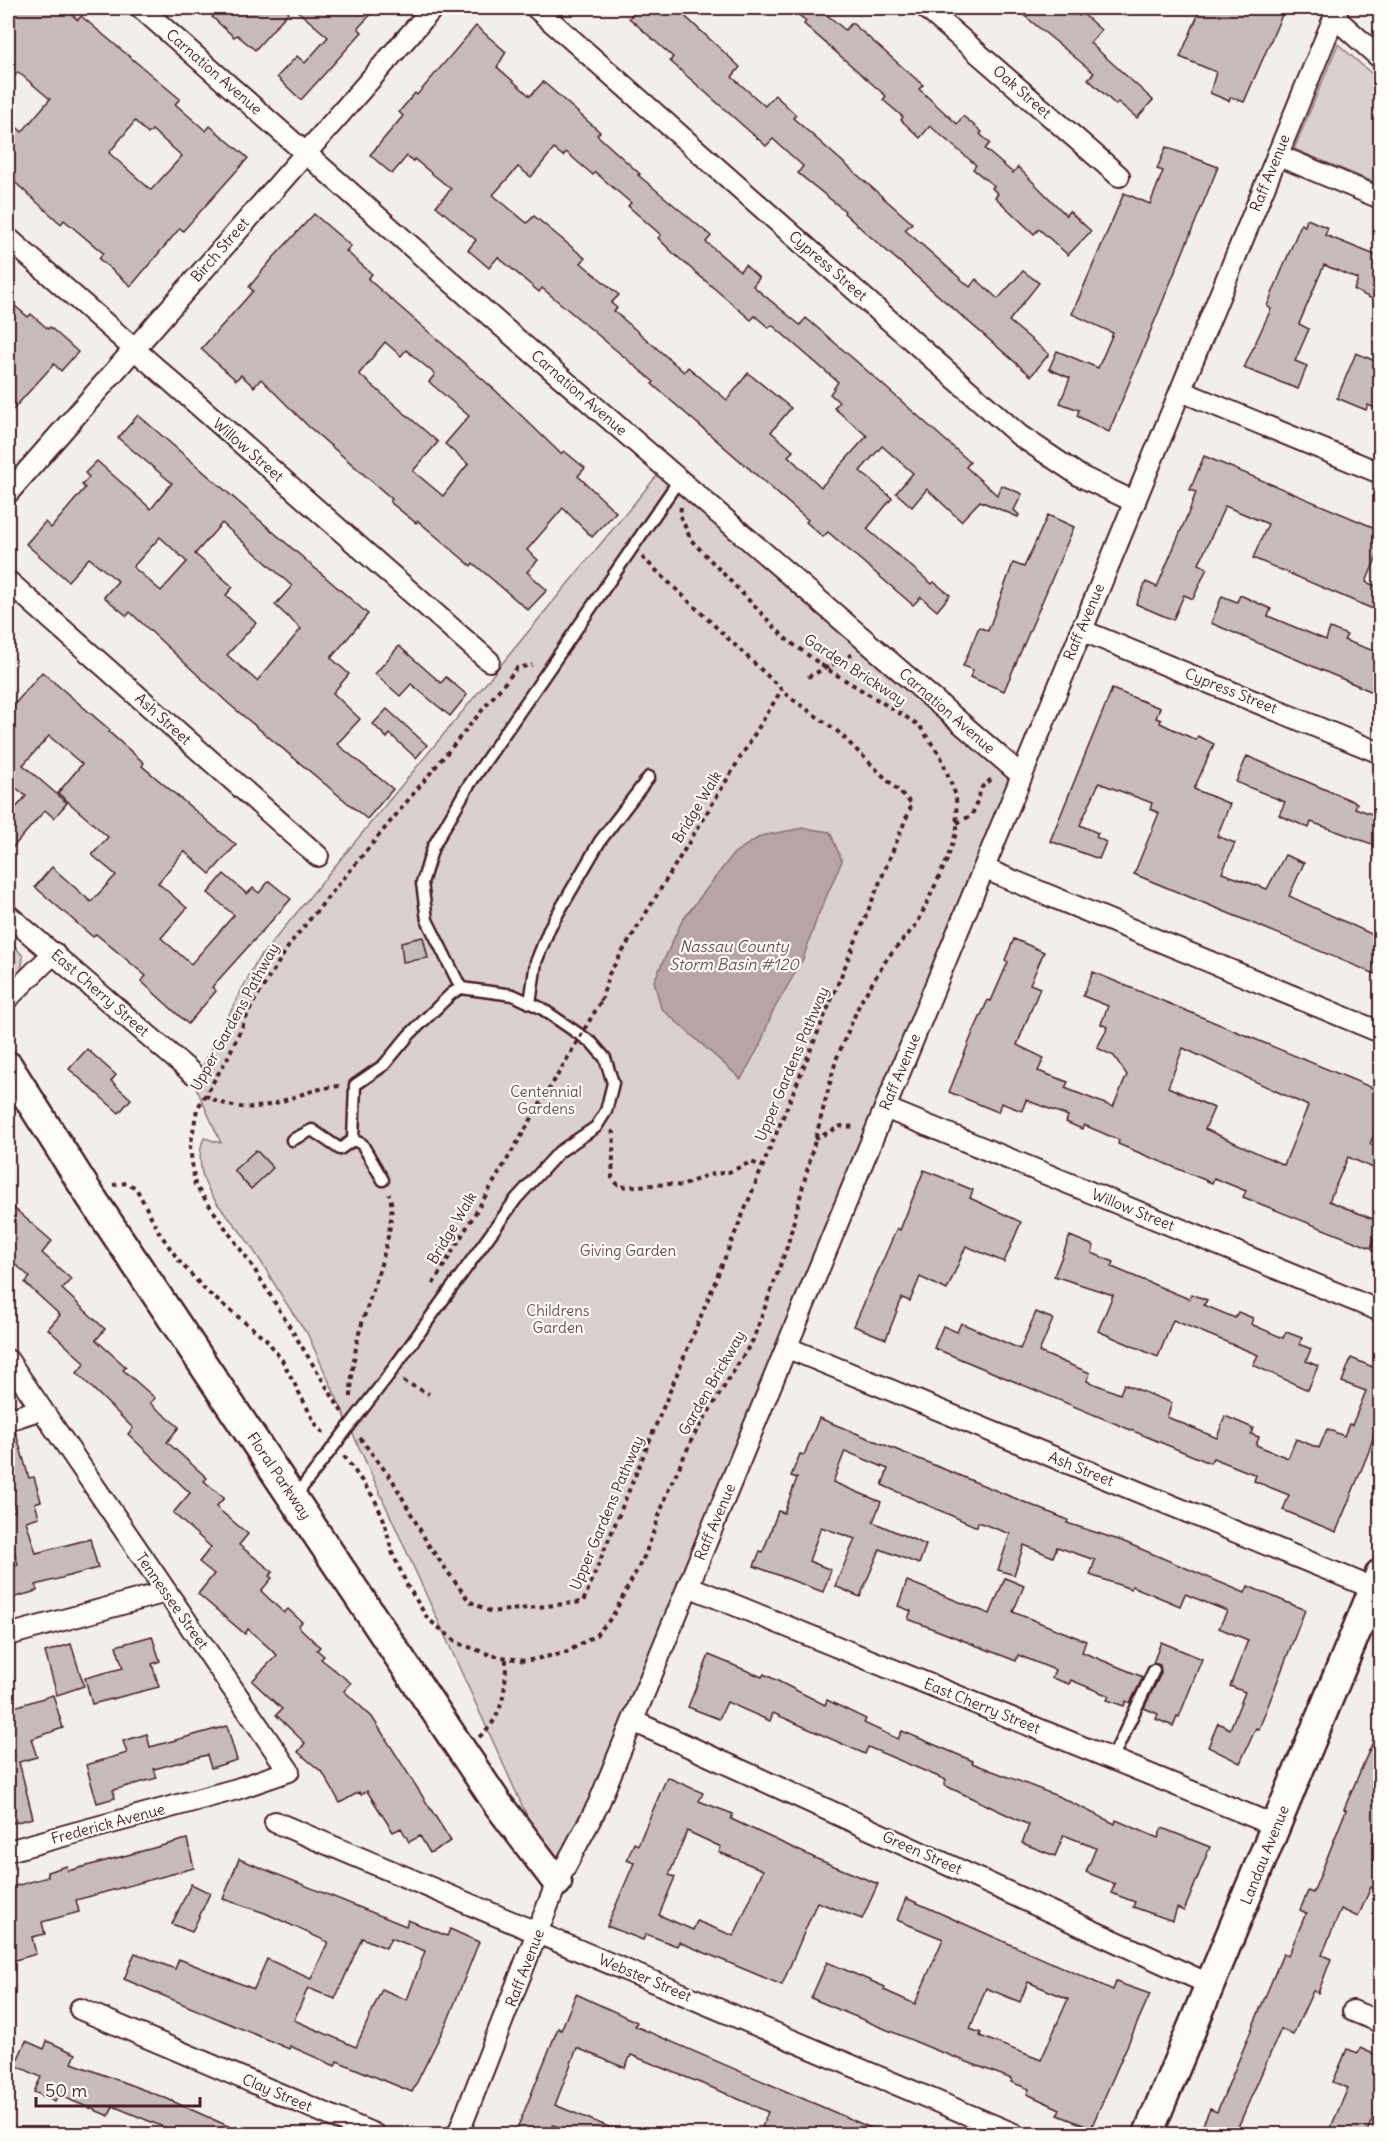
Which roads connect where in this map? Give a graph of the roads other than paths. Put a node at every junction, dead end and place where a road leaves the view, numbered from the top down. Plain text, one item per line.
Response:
1 (141, 8) edge
2 (433, 8) edge
3 (536, 8) edge
4 (938, 11) edge
5 (1336, 12) edge
6 (1380, 58) edge
7 (306, 153) junction
8 (1277, 155) junction
9 (1119, 176) dead end
10 (1380, 198) edge
11 (8, 238) edge
12 (134, 349) junction
13 (1181, 391) junction
14 (1380, 473) edge
15 (685, 486) junction
16 (8, 493) edge
17 (1135, 502) junction
18 (8, 581) edge
19 (1081, 630) junction
20 (489, 661) dead end
21 (1380, 753) edge
22 (1015, 770) junction
23 (649, 777) dead end
24 (318, 856) dead end
25 (985, 869) junction
26 (8, 915) edge
27 (54, 953) junction
28 (461, 988) junction
29 (8, 998) edge
30 (530, 1003) junction
31 (1380, 1032) edge
32 (8, 1066) edge
33 (192, 1073) dead end
34 (885, 1108) junction
35 (292, 1140) dead end
36 (353, 1140) junction
37 (383, 1180) road end
38 (1380, 1311) edge
39 (788, 1348) junction
40 (8, 1360) edge
41 (41, 1409) junction
42 (8, 1420) edge
43 (294, 1499) junction
44 (1377, 1582) edge
45 (688, 1586) junction
46 (166, 1592) junction
47 (8, 1635) edge
48 (1154, 1670) dead end
49 (633, 1721) junction
50 (1112, 1759) junction
51 (208, 1797) joint
52 (275, 1822) dead end
53 (1276, 1826) junction
54 (8, 1851) edge
55 (557, 1882) junction
56 (539, 1933) junction
57 (1212, 1984) junction
58 (80, 2009) dead end
59 (1353, 2011) dead end
60 (1380, 2022) edge
61 (374, 2134) edge
62 (458, 2134) edge
63 (1014, 2134) edge
64 (1148, 2134) edge

1 - 7 street, Carnation Avenue
2 - 7 street, Birch Street
3 - 17 street, Cypress Street
4 - 9 street, Oak Street
5 - 6 street
5 - 8 street, Raff Avenue
7 - 12 street, Birch Street
7 - 15 street, Carnation Avenue
8 - 10 street
8 - 13 street, Raff Avenue
11 - 12 street, Willow Street
12 - 16 street, Birch Street
12 - 20 street, Willow Street
13 - 14 street
13 - 17 street, Raff Avenue
15 - 22 street, Carnation Avenue
15 - 28 lane
17 - 19 street, Raff Avenue
18 - 24 street, Ash Street
19 - 21 street, Cypress Street
19 - 22 street, Raff Avenue
22 - 25 street, Raff Avenue
23 - 30 lane
25 - 31 street
25 - 34 street, Raff Avenue
26 - 27 street, East Cherry Street
27 - 29 street
27 - 33 street, East Cherry Street
28 - 30 lane
28 - 36 lane
30 - 43 lane
32 - 43 street, Floral Parkway
34 - 38 street, Willow Street
34 - 39 street, Raff Avenue
35 - 36 lane
36 - 37 lane
39 - 44 street, Ash Street
39 - 45 street, Raff Avenue
40 - 41 street, Tennessee Street
41 - 42 street
41 - 46 street, Tennessee Street
43 - 55 street, Floral Parkway
44 - 53 street, Landau Avenue
45 - 49 street, Raff Avenue
45 - 50 street, East Cherry Street
46 - 47 street
46 - 51 street, Tennessee Street
48 - 50 lane
49 - 55 street, Raff Avenue
49 - 57 street, Green Street
50 - 53 street, East Cherry Street
51 - 54 street, Frederick Avenue
52 - 56 street, Webster Street
53 - 57 street, Landau Avenue
55 - 56 street, Raff Avenue
56 - 62 street, Raff Avenue
56 - 63 street, Webster Street
57 - 64 street, Landau Avenue
58 - 61 street, Clay Street
59 - 60 street

